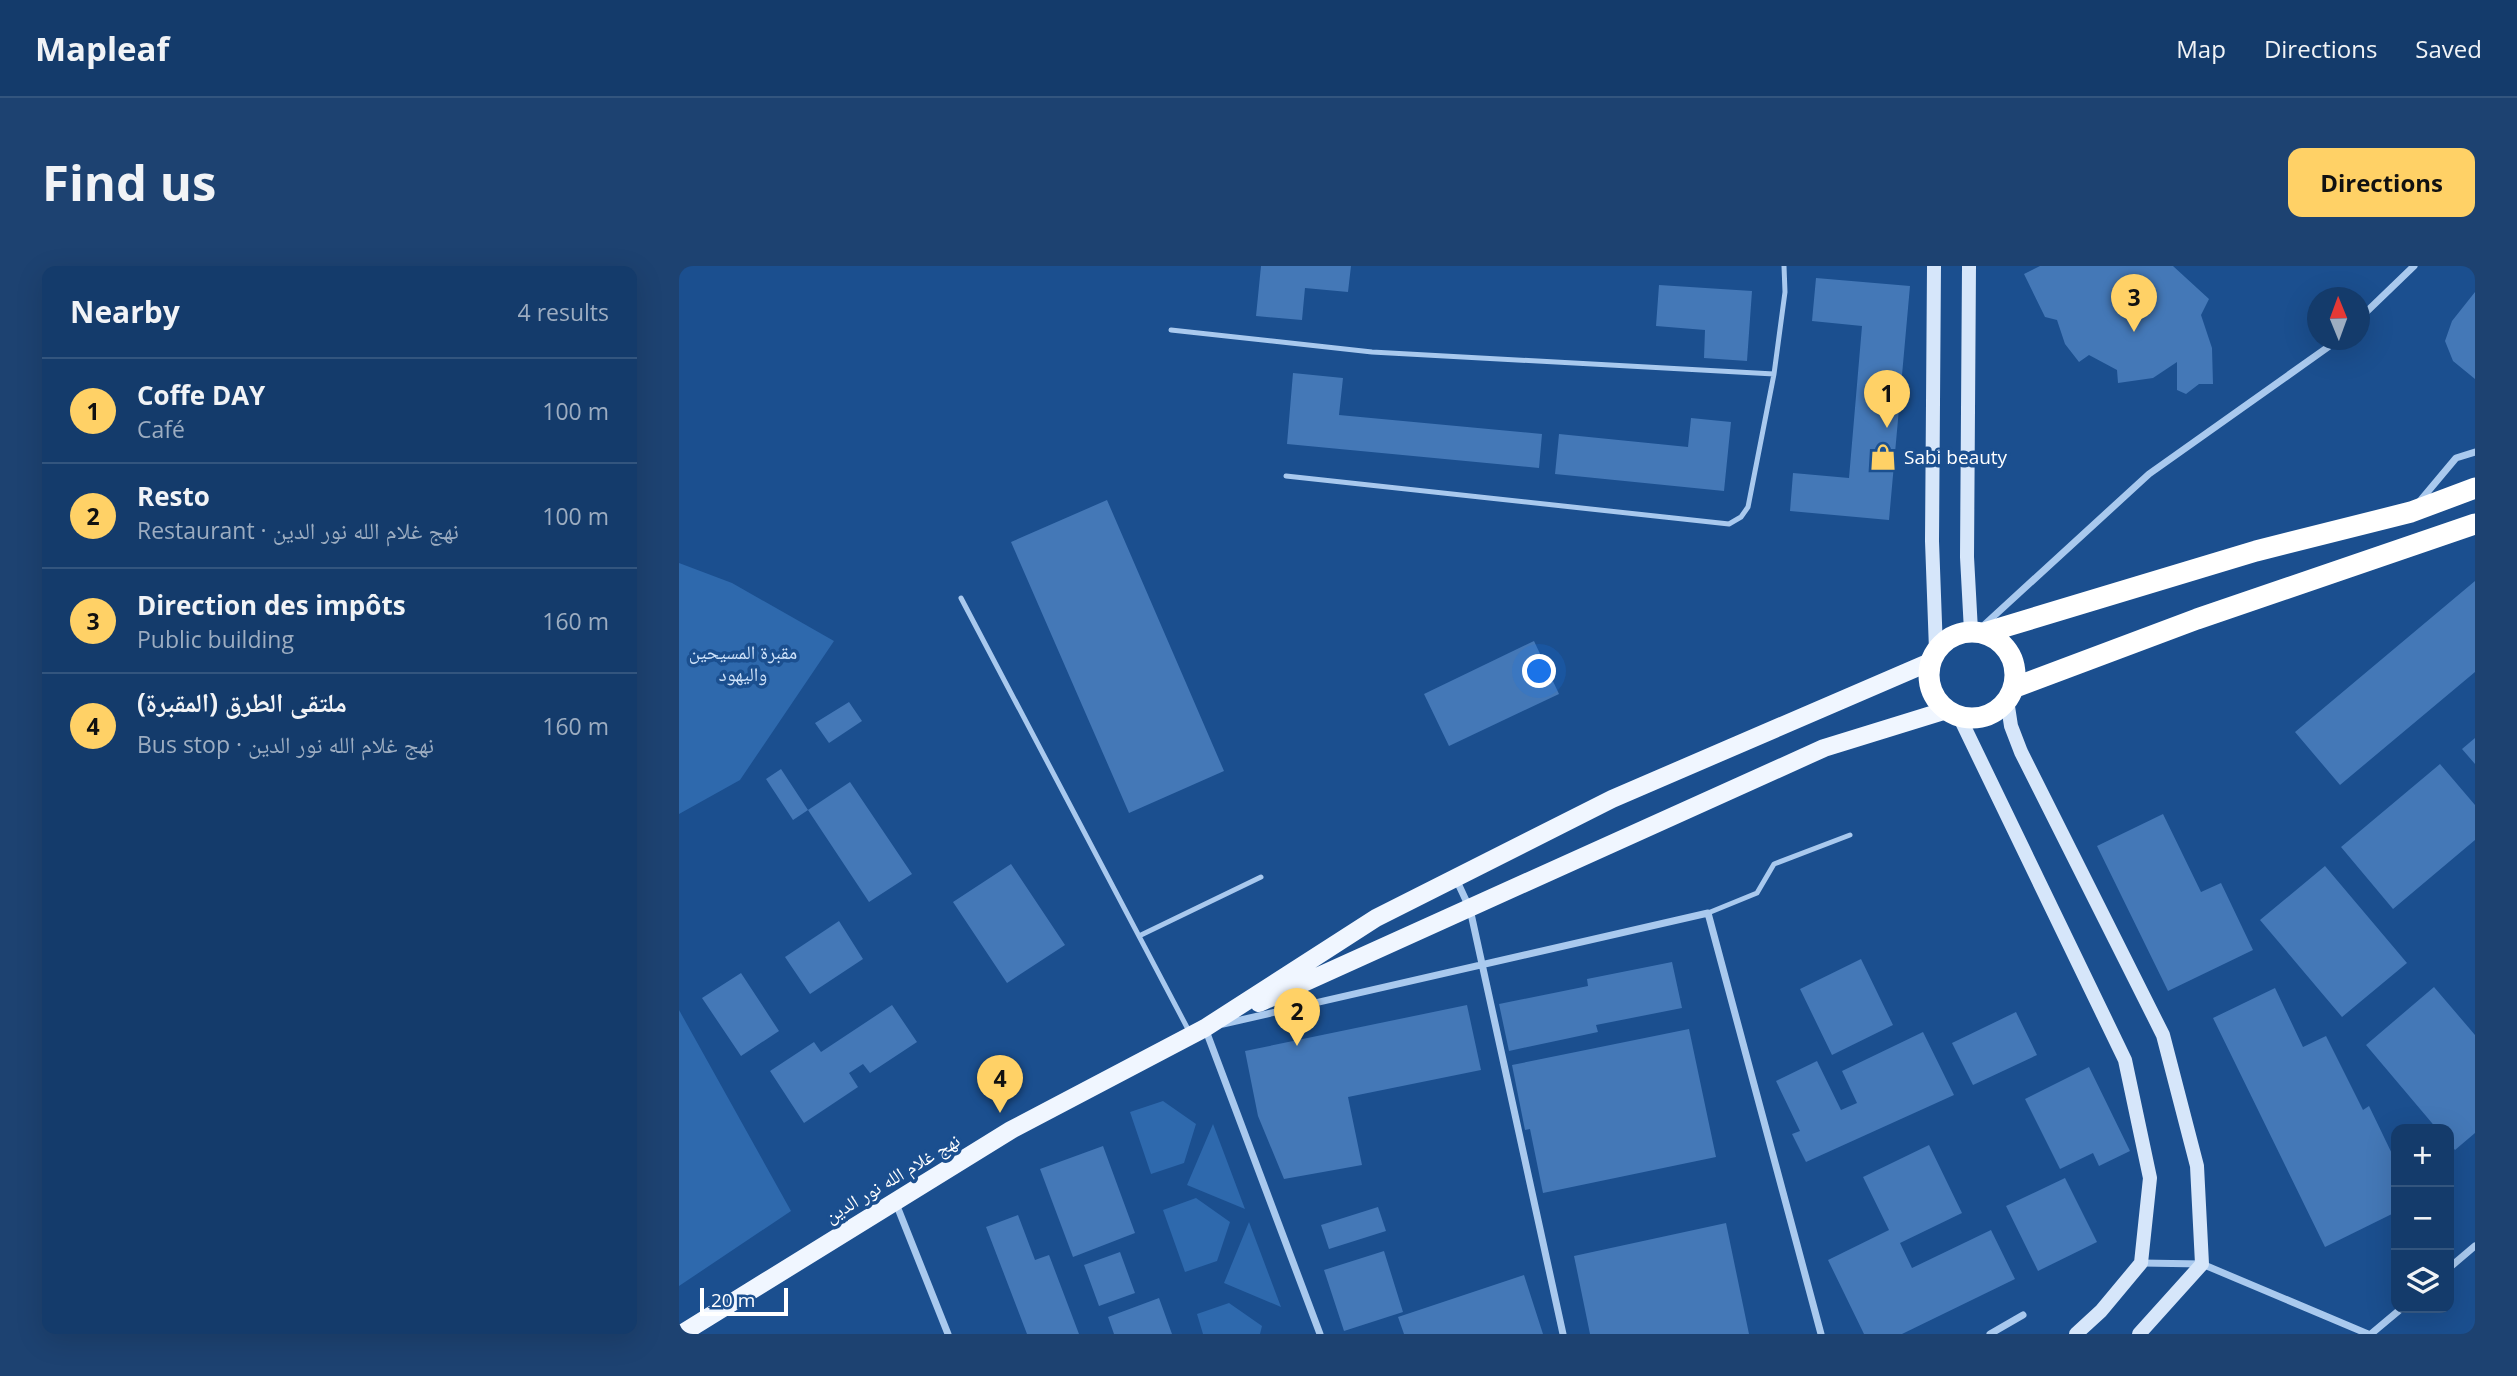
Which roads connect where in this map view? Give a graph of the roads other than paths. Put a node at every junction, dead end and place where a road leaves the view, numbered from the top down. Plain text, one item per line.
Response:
1 (1784, 266) edge
2 (1934, 266) edge
3 (1969, 266) edge
4 (2414, 266) edge
5 (2370, 309) edge
6 (1171, 330) dead end
7 (2323, 350) edge
8 (1774, 374) junction
9 (2475, 452) edge
10 (1286, 476) dead end
11 (2475, 488) edge
12 (2411, 512) junction
13 (2475, 524) edge
14 (961, 598) dead end
15 (1977, 632) junction
16 (1933, 656) junction
17 (2010, 694) junction
18 (1953, 713) junction
19 (1850, 835) dead end
20 (1261, 877) dead end
21 (1456, 878) junction
22 (1470, 909) junction
23 (1709, 913) junction
24 (1142, 935) junction
25 (1482, 966) junction
26 (1198, 1032) junction
27 (895, 1201) junction
28 (2475, 1246) edge
29 (2141, 1263) junction
30 (2202, 1264) junction
31 (2454, 1264) edge
32 (2396, 1313) edge
33 (2023, 1315) dead end
34 (681, 1334) edge
35 (948, 1334) edge
36 (1320, 1334) edge
37 (1563, 1334) edge
38 (1821, 1334) edge
39 (1990, 1334) edge
40 (2076, 1334) edge
41 (2139, 1334) edge
42 (2370, 1334) edge

1 - 8 lane
2 - 16 main road
3 - 15 main road
4 - 5 street
6 - 8 lane
7 - 15 street
8 - 10 lane
9 - 12 street
11 - 12 highway
12 - 15 highway
13 - 17 highway
14 - 24 lane
15 - 16 highway
15 - 17 highway
16 - 18 highway
16 - 21 main road
17 - 18 highway
17 - 30 main road
18 - 22 main road
18 - 29 main road
19 - 23 lane
20 - 24 lane
21 - 22 street
21 - 26 main road
22 - 25 street
22 - 26 main road
23 - 25 street
23 - 38 street
24 - 26 lane
25 - 26 street
25 - 37 street
26 - 27 main road, نهج غلام الله نور الدين
26 - 36 street
27 - 34 main road, نهج غلام الله نور الدين
27 - 35 street
28 - 31 street
29 - 30 street
29 - 40 main road
30 - 41 main road
30 - 42 street
32 - 42 street
33 - 39 street

